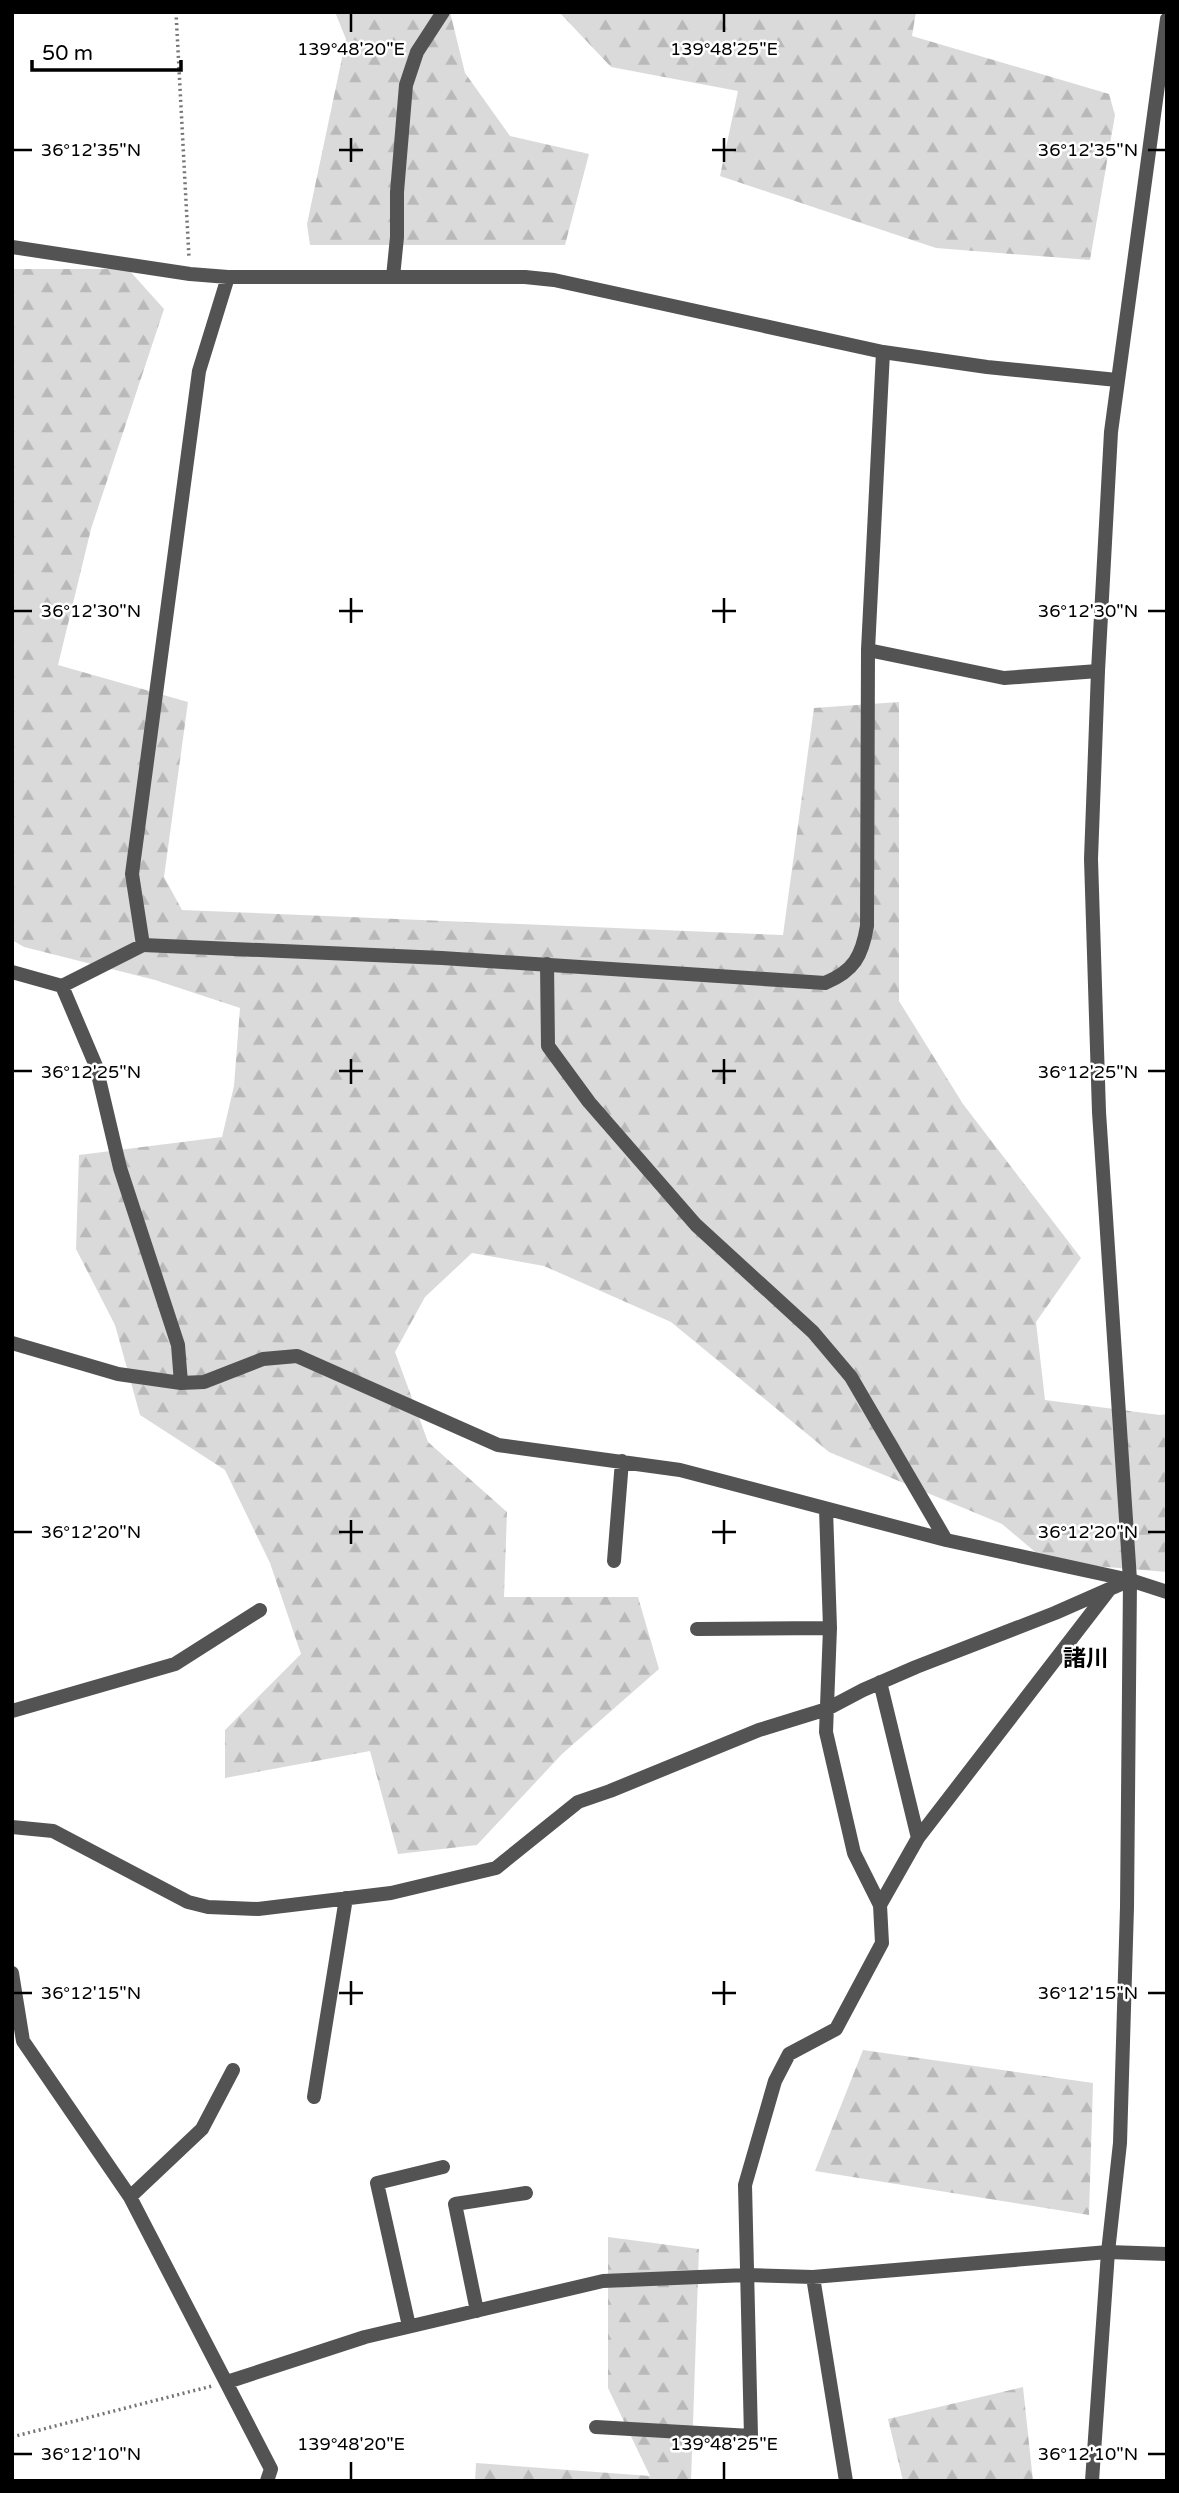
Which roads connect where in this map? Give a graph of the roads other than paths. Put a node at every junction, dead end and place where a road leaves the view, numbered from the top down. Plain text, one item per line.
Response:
1 (443, 12) edge
2 (1167, 19) edge
3 (1165, 57) edge
4 (12, 247) edge
5 (393, 277) junction
6 (228, 278) junction
7 (883, 352) junction
8 (1116, 380) junction
9 (868, 650) junction
10 (1098, 671) junction
11 (144, 945) junction
12 (547, 964) junction
13 (12, 972) edge
14 (62, 986) junction
15 (12, 1343) edge
16 (181, 1383) junction
17 (622, 1461) junction
18 (826, 1509) junction
19 (946, 1540) junction
20 (614, 1561) dead end
21 (1130, 1580) junction
22 (1110, 1589) junction
23 (1167, 1592) edge
24 (260, 1610) dead end
25 (830, 1628) junction
26 (698, 1629) dead end
27 (880, 1682) junction
28 (827, 1709) junction
29 (12, 1711) edge
30 (12, 1827) edge
31 (918, 1838) junction
32 (346, 1898) junction
33 (880, 1905) junction
34 (12, 1973) edge
35 (233, 2070) dead end
36 (314, 2097) dead end
37 (443, 2167) dead end
38 (526, 2193) dead end
39 (130, 2197) junction
40 (1108, 2252) junction
41 (1167, 2254) edge
42 (747, 2275) junction
43 (813, 2277) junction
44 (477, 2311) junction
45 (409, 2326) junction
46 (227, 2382) junction
47 (596, 2427) dead end
48 (267, 2481) edge
49 (846, 2481) edge
50 (1092, 2481) edge

1 - 5 street
2 - 3 street
3 - 8 street
4 - 6 street
5 - 6 street
5 - 7 street
6 - 11 street
7 - 8 street
7 - 9 street
8 - 10 street
9 - 10 street
9 - 12 street
10 - 21 street
11 - 12 street
11 - 14 street
12 - 19 street
13 - 14 street
14 - 16 street
15 - 16 street
16 - 17 street
17 - 18 street
17 - 20 street
18 - 19 street
18 - 25 street
19 - 21 street
21 - 22 street
21 - 23 street
21 - 40 street
22 - 27 street
22 - 31 street
24 - 29 street
25 - 26 street
25 - 28 street
27 - 28 street
27 - 31 street
28 - 32 street
28 - 33 street
30 - 32 street
31 - 33 street
32 - 36 street
33 - 42 street
34 - 39 street
35 - 39 street
37 - 45 street
38 - 44 street
39 - 46 street
40 - 41 street
40 - 43 street
40 - 50 street
42 - 43 street
42 - 44 street
42 - 47 street
43 - 49 street
44 - 45 street
45 - 46 street
46 - 48 street

